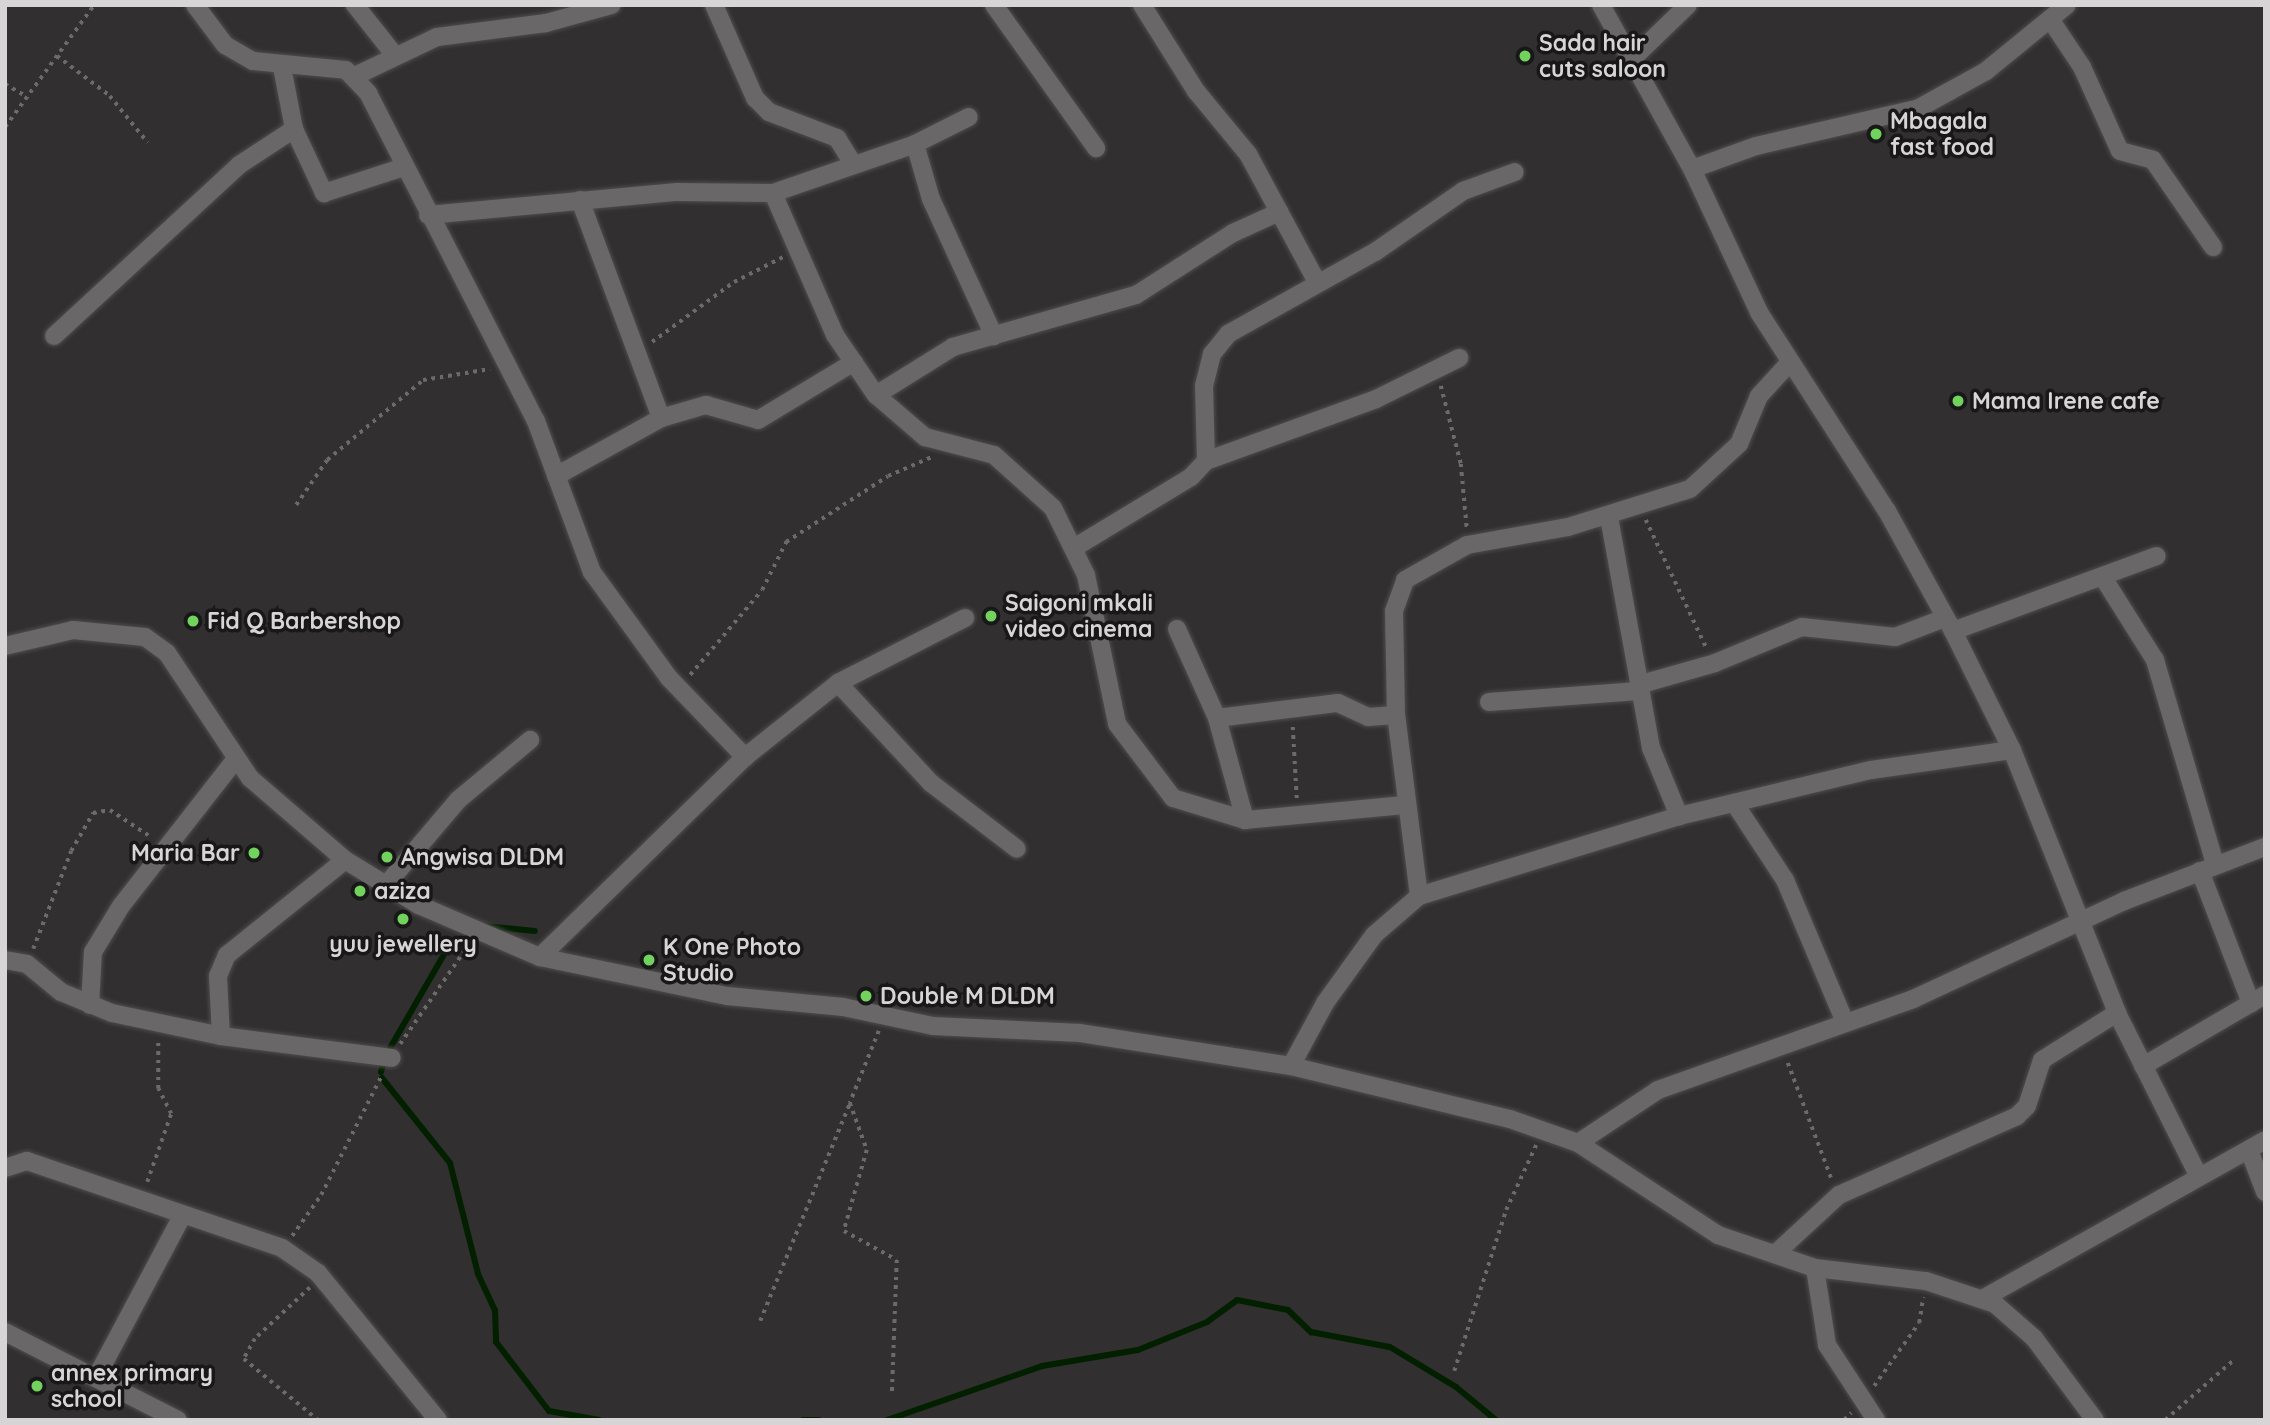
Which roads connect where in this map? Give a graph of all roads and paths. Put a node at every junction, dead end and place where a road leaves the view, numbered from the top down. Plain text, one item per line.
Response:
1 (94, 5) edge
2 (195, 5) edge
3 (355, 5) edge
4 (611, 5) edge
5 (714, 5) edge
6 (994, 5) edge
7 (1601, 5) edge
8 (1688, 5) edge
9 (2067, 5) edge
10 (1150, 9) edge
11 (2050, 19) junction
12 (393, 53) junction
13 (57, 56) junction
14 (1633, 58) junction
15 (282, 67) junction
16 (355, 76) junction
17 (5, 84) edge
18 (26, 96) junction
19 (969, 117) dead end
20 (5, 127) edge
21 (294, 129) junction
22 (148, 143) dead end
23 (915, 144) junction
24 (1096, 148) dead end
25 (852, 162) junction
26 (404, 167) junction
27 (1692, 169) junction
28 (1516, 172) dead end
29 (773, 193) junction
30 (580, 200) junction
31 (1279, 212) junction
32 (428, 215) junction
33 (2213, 247) dead end
34 (798, 252) junction
35 (1317, 282) junction
36 (54, 335) dead end
37 (994, 336) junction
38 (636, 356) junction
39 (1460, 358) dead end
40 (854, 362) junction
41 (1790, 362) junction
42 (510, 367) junction
43 (1436, 371) junction
44 (876, 395) junction
45 (662, 418) junction
46 (957, 447) junction
47 (1206, 461) junction
48 (556, 476) junction
49 (296, 505) dead end
50 (1641, 509) junction
51 (1609, 517) junction
52 (1467, 545) junction
53 (1077, 546) junction
54 (2157, 556) dead end
55 (2104, 579) junction
56 (965, 618) dead end
57 (1949, 624) junction
58 (1177, 629) dead end
59 (5, 646) edge
60 (1715, 663) junction
61 (838, 683) junction
62 (678, 688) junction
63 (1638, 688) junction
64 (1489, 702) dead end
65 (1292, 708) junction
66 (1396, 715) junction
67 (1217, 718) junction
68 (530, 740) dead end
69 (2012, 750) junction
70 (745, 757) junction
71 (236, 760) junction
72 (1735, 804) junction
73 (1403, 805) junction
74 (1298, 816) junction
75 (1679, 816) junction
76 (1245, 820) junction
77 (165, 845) junction
78 (2265, 847) edge
79 (1017, 849) dead end
80 (345, 860) junction
81 (2208, 867) junction
82 (386, 885) junction
83 (1419, 896) junction
84 (2077, 922) junction
85 (478, 932) junction
86 (540, 957) junction
87 (5, 960) edge
88 (27, 964) junction
89 (2258, 999) edge
90 (90, 1005) junction
91 (2117, 1013) junction
92 (885, 1016) junction
93 (160, 1022) junction
94 (1845, 1022) junction
95 (220, 1036) junction
96 (1781, 1043) junction
97 (392, 1058) junction
98 (1291, 1066) junction
99 (2143, 1066) junction
100 (850, 1103) junction
101 (1543, 1131) junction
102 (1578, 1143) junction
103 (2257, 1145) edge
104 (5, 1168) edge
105 (2199, 1177) junction
106 (2265, 1192) edge
107 (1839, 1195) junction
108 (139, 1204) junction
109 (183, 1214) junction
110 (282, 1248) junction
111 (1775, 1254) junction
112 (1815, 1268) junction
113 (322, 1277) junction
114 (1926, 1281) junction
115 (1984, 1298) junction
116 (760, 1321) dead end
117 (5, 1332) edge
118 (2235, 1359) dead end
119 (1454, 1371) dead end
120 (97, 1376) junction
121 (892, 1395) dead end
122 (1861, 1402) junction
123 (178, 1420) edge
124 (318, 1420) edge
125 (438, 1420) edge
126 (1844, 1420) edge
127 (1877, 1420) edge
128 (2095, 1420) edge
129 (2165, 1420) edge

1 - 13 path
2 - 15 street
3 - 12 street
4 - 12 street
5 - 25 street
6 - 24 street
7 - 14 street
8 - 14 street
9 - 11 street
10 - 31 street
11 - 27 street
11 - 33 street
12 - 16 street
13 - 18 path
13 - 22 path
14 - 27 street
15 - 16 street
15 - 21 street
16 - 26 street
17 - 18 path
18 - 20 path
19 - 23 street
21 - 26 street
21 - 36 street
23 - 25 street
23 - 37 street
25 - 29 street
26 - 32 street
27 - 41 street
28 - 35 street
29 - 30 street
29 - 34 street
30 - 32 street
30 - 38 street
31 - 35 street
31 - 37 street
32 - 42 street
34 - 38 path
34 - 40 street
35 - 47 street
37 - 44 street
38 - 45 street
39 - 43 street
40 - 44 street
40 - 45 street
41 - 50 street
41 - 57 street
42 - 48 street
42 - 49 path
43 - 47 street
43 - 52 path
44 - 46 street
45 - 48 street
46 - 53 street
46 - 62 path
47 - 53 street
48 - 62 street
50 - 51 street
50 - 60 path
51 - 52 street
51 - 63 street
52 - 66 street
53 - 76 street
54 - 55 street
55 - 57 street
55 - 81 street
56 - 61 street
57 - 60 street
57 - 69 street
58 - 67 street
59 - 71 street
60 - 63 street
61 - 70 street
61 - 79 street
62 - 70 street
63 - 64 street
63 - 75 street
65 - 66 street
65 - 67 street
65 - 74 path
66 - 73 street
67 - 76 street
68 - 82 street
69 - 72 street
69 - 84 street
70 - 86 street
71 - 77 street
71 - 80 street
72 - 75 street
72 - 94 street
73 - 74 street
73 - 83 street
74 - 76 street
75 - 83 street
77 - 88 path
77 - 90 street
78 - 81 street
80 - 82 street
80 - 95 street
81 - 84 street
81 - 89 street
82 - 85 street
83 - 98 street
84 - 91 street
84 - 94 street
85 - 86 street
85 - 97 path
86 - 92 street
87 - 88 street
88 - 90 street
89 - 99 street
90 - 93 street
91 - 99 street
91 - 107 street
92 - 98 street
92 - 100 path
93 - 95 street
93 - 108 path
94 - 96 street
95 - 97 street
96 - 102 street
96 - 107 path
97 - 110 path
98 - 101 street
99 - 105 street
100 - 116 path
100 - 121 path
101 - 102 street
101 - 119 path
102 - 111 street
103 - 105 street
103 - 106 street
104 - 108 street
105 - 115 street
107 - 111 street
108 - 109 street
109 - 110 street
109 - 120 street
110 - 113 street
111 - 112 street
112 - 114 street
112 - 122 street
113 - 124 path
113 - 125 street
114 - 115 street
114 - 122 path
115 - 128 street
117 - 120 street
118 - 129 path
120 - 123 street
122 - 126 path
122 - 127 street

